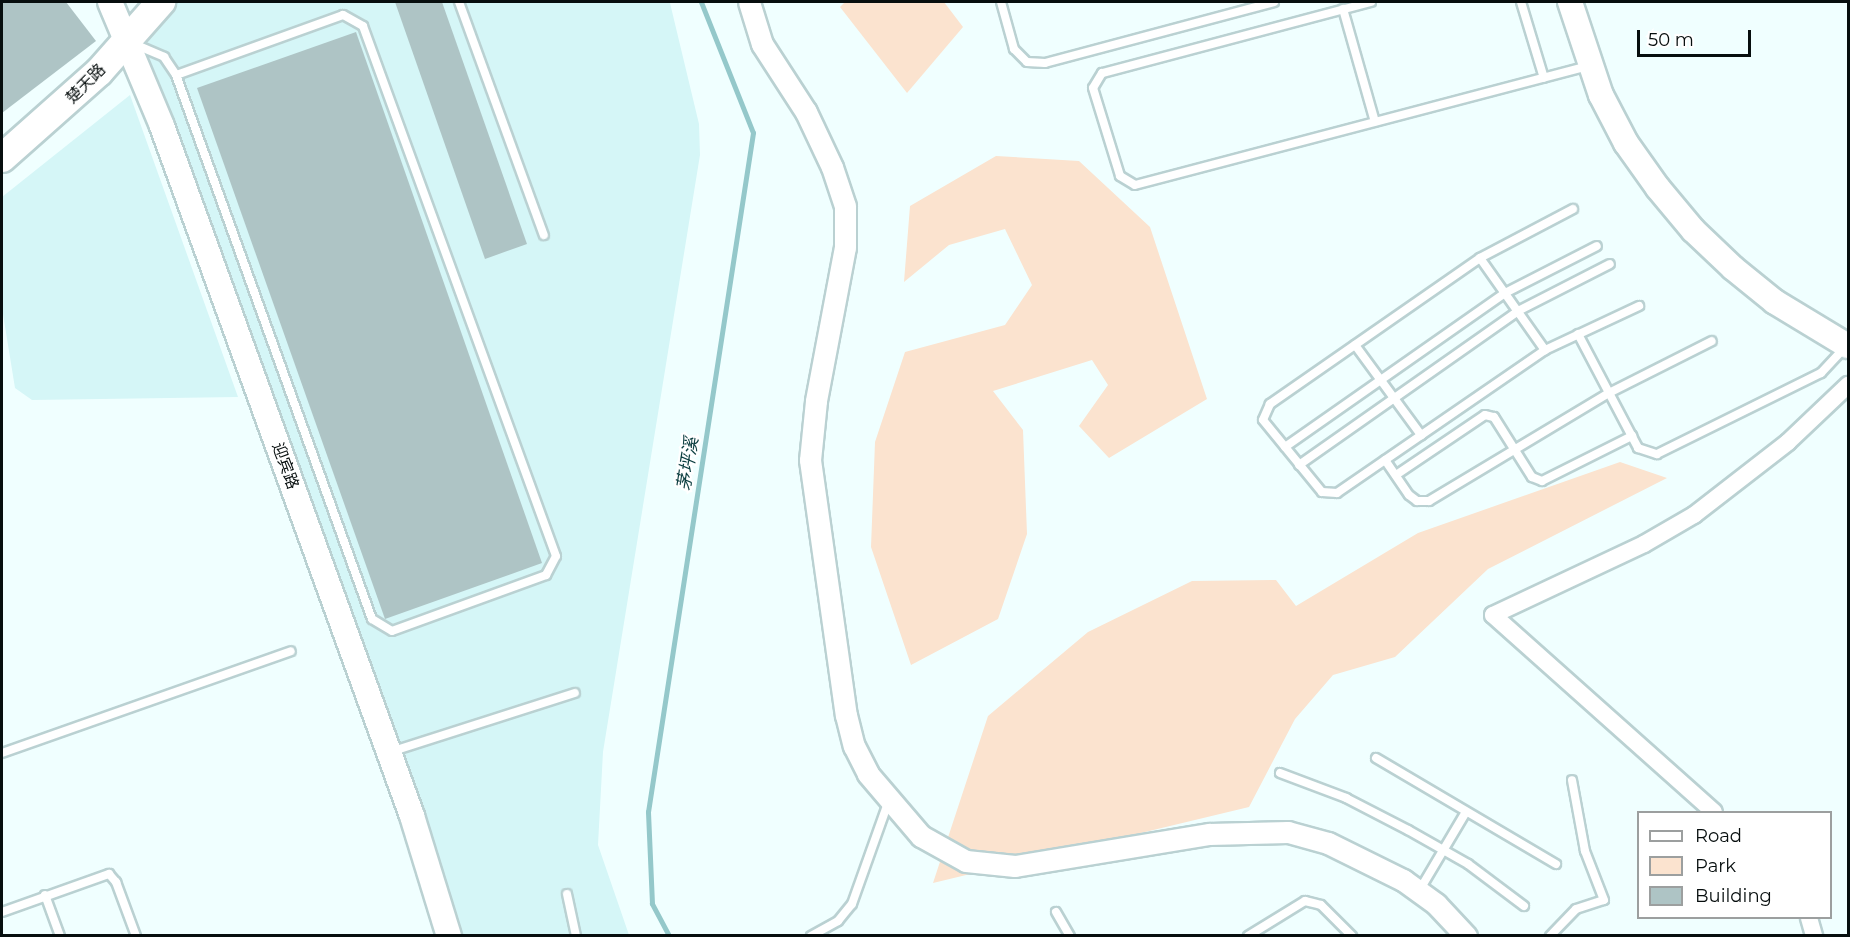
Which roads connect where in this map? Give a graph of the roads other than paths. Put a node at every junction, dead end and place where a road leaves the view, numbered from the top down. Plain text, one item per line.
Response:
1 (110, 2) edge
2 (161, 2) edge
3 (459, 2) edge
4 (749, 2) edge
5 (1001, 2) edge
6 (1274, 2) edge
7 (1371, 2) edge
8 (1521, 2) edge
9 (1570, 2) edge
10 (1261, 3) edge
11 (1342, 9) junction
12 (128, 41) junction
13 (1590, 66) junction
14 (176, 75) junction
15 (1544, 78) junction
16 (1375, 122) junction
17 (2, 158) edge
18 (1574, 209) dead end
19 (544, 235) dead end
20 (1597, 246) dead end
21 (1480, 258) junction
22 (1610, 264) dead end
23 (1505, 293) junction
24 (1639, 306) dead end
25 (1518, 311) junction
26 (1578, 334) junction
27 (1712, 341) dead end
28 (1355, 345) junction
29 (1847, 345) edge
30 (1545, 350) junction
31 (1380, 380) junction
32 (1848, 386) edge
33 (1609, 393) junction
34 (1394, 398) junction
35 (1421, 435) junction
36 (1632, 435) junction
37 (1285, 447) junction
38 (1515, 450) junction
39 (1385, 460) junction
40 (1299, 465) junction
41 (1396, 475) junction
42 (291, 651) dead end
43 (575, 693) dead end
44 (2, 753) edge
45 (389, 753) junction
46 (1376, 758) dead end
47 (1280, 773) dead end
48 (1572, 780) dead end
49 (889, 799) junction
50 (1712, 811) edge
51 (1466, 812) junction
52 (1443, 850) junction
53 (1556, 864) dead end
54 (1419, 891) junction
55 (567, 894) dead end
56 (45, 895) junction
57 (1524, 906) dead end
58 (2, 912) edge
59 (1056, 912) dead end
60 (1809, 919) edge
61 (60, 936) edge
62 (136, 936) edge
63 (449, 936) edge
64 (576, 936) edge
65 (811, 936) edge
66 (1070, 936) edge
67 (1248, 936) edge
68 (1352, 936) edge
69 (1466, 936) edge
70 (1550, 936) edge
71 (1814, 936) edge

1 - 12 main road, 迎宾路
2 - 12 highway, 楚天路
3 - 19 lane
4 - 49 street
5 - 10 lane
6 - 10 lane
7 - 11 lane
8 - 15 lane
9 - 13 main road
11 - 16 lane
11 - 16 lane
12 - 14 lane
12 - 17 highway, 楚天路
12 - 45 main road, 迎宾路
13 - 15 lane
13 - 29 main road
14 - 14 lane
15 - 16 lane
18 - 21 lane
20 - 23 lane
21 - 23 lane
21 - 28 lane
22 - 25 lane
23 - 25 lane
23 - 31 lane
24 - 26 lane
25 - 30 lane
25 - 34 lane
26 - 30 lane
26 - 33 lane
27 - 33 lane
28 - 31 lane
28 - 37 lane
29 - 36 lane
30 - 35 lane
31 - 34 lane
31 - 37 lane
32 - 50 street
33 - 36 lane
33 - 38 lane
34 - 35 lane
34 - 40 lane
35 - 39 lane
36 - 38 lane
37 - 40 lane
38 - 41 lane
38 - 41 lane
39 - 40 lane
39 - 41 lane
42 - 44 lane
43 - 45 lane
45 - 63 main road, 迎宾路
46 - 51 lane
47 - 52 lane
48 - 70 lane
49 - 54 street
49 - 65 lane
51 - 52 lane
51 - 53 lane
52 - 54 lane
52 - 57 lane
54 - 69 street
55 - 64 lane
56 - 58 lane
56 - 61 lane
56 - 62 lane
59 - 66 lane
60 - 71 street
67 - 68 lane

